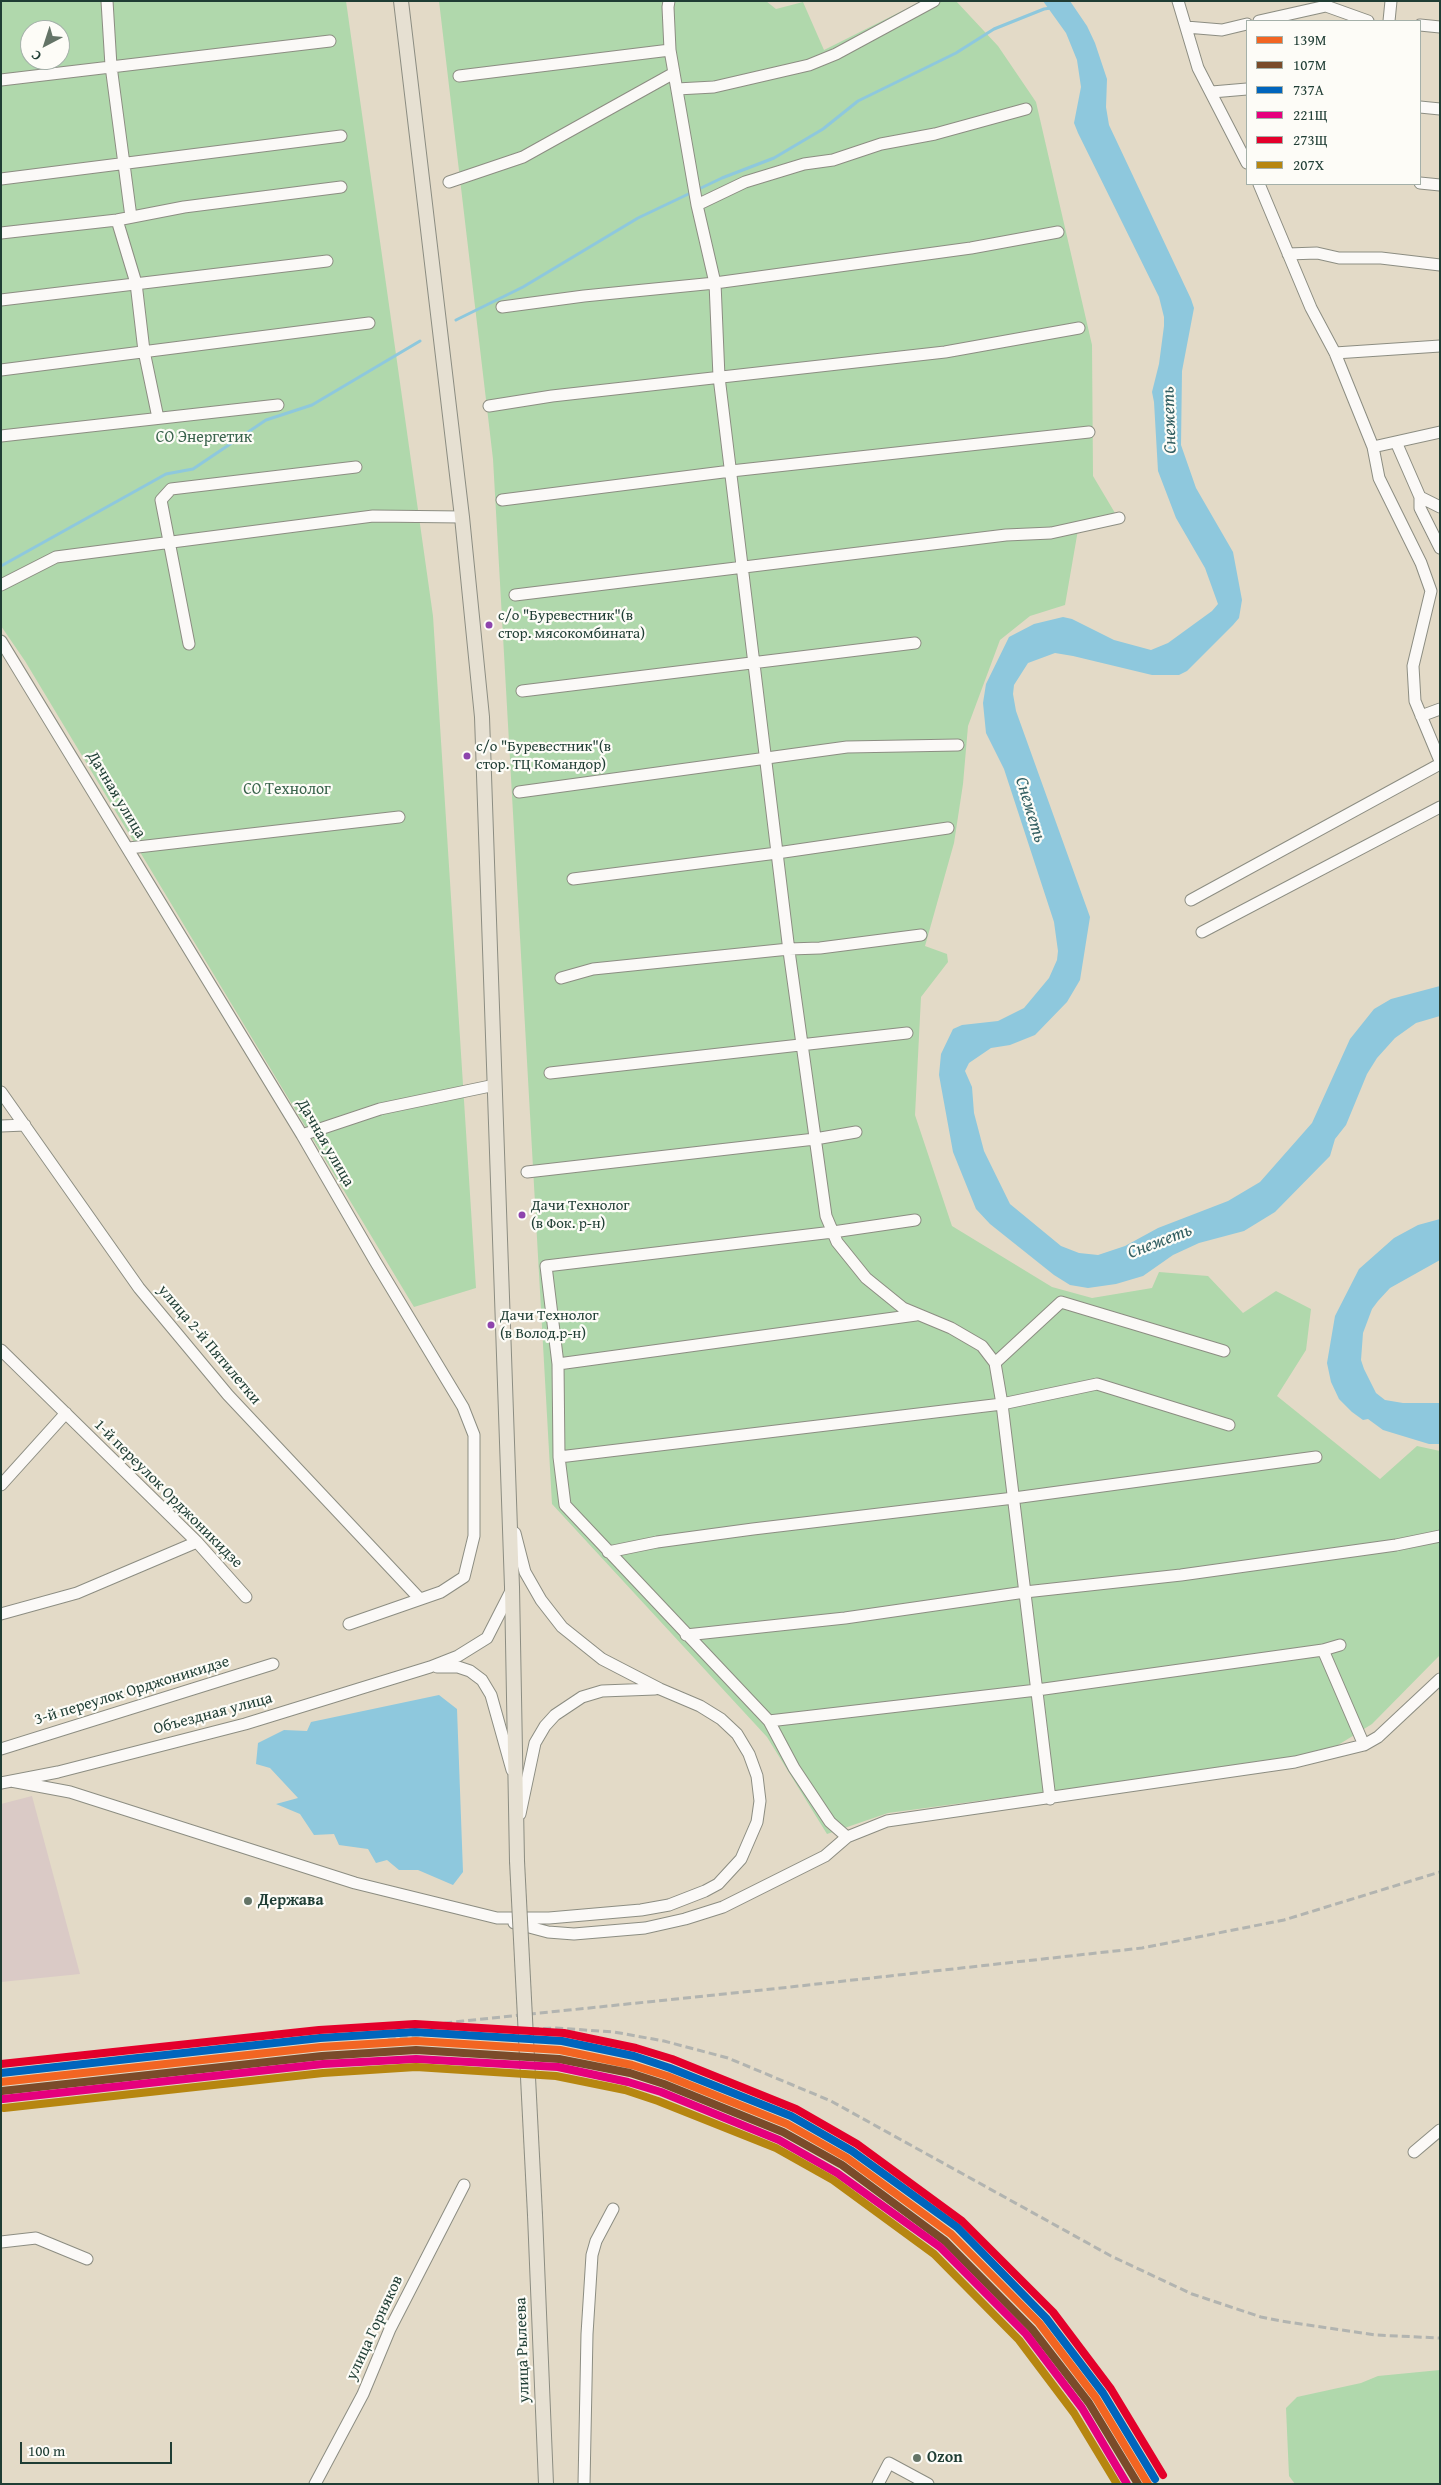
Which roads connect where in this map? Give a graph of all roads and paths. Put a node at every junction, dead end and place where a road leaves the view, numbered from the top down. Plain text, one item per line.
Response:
1 (107, 1) edge
2 (401, 1) edge
3 (670, 1) edge
4 (934, 1) edge
5 (1178, 1) edge
6 (1391, 1) edge
7 (1263, 20) edge
8 (1365, 20) edge
9 (1389, 20) edge
10 (1246, 24) edge
11 (1421, 25) edge
12 (1186, 27) junction
13 (1440, 27) edge
14 (330, 41) dead end
15 (670, 50) junction
16 (111, 66) junction
17 (674, 73) junction
18 (459, 76) dead end
19 (1, 80) edge
20 (677, 89) junction
21 (1246, 90) edge
22 (1212, 92) junction
23 (1421, 107) edge
24 (1026, 109) dead end
25 (1440, 109) edge
26 (341, 136) dead end
27 (1246, 161) edge
28 (123, 162) junction
29 (1, 179) edge
30 (449, 182) dead end
31 (1421, 183) edge
32 (1260, 185) edge
33 (1440, 185) edge
34 (341, 186) dead end
35 (697, 205) junction
36 (131, 217) junction
37 (117, 220) junction
38 (1058, 232) dead end
39 (1, 233) edge
40 (1288, 254) junction
41 (327, 261) dead end
42 (1440, 265) edge
43 (136, 283) junction
44 (715, 283) junction
45 (1, 300) edge
46 (502, 307) dead end
47 (369, 323) dead end
48 (1079, 328) dead end
49 (1440, 346) edge
50 (144, 351) junction
51 (1335, 353) junction
52 (1, 370) edge
53 (719, 377) junction
54 (278, 404) dead end
55 (490, 406) dead end
56 (158, 418) junction
57 (1089, 432) dead end
58 (1440, 432) edge
59 (1, 436) edge
60 (1396, 442) junction
61 (1372, 447) junction
62 (356, 467) dead end
63 (730, 471) junction
64 (1420, 497) junction
65 (502, 500) dead end
66 (1440, 506) edge
67 (462, 517) junction
68 (1119, 518) dead end
69 (170, 541) junction
70 (1440, 548) edge
71 (742, 568) junction
72 (1, 584) edge
73 (516, 595) dead end
74 (1, 641) edge
75 (915, 643) dead end
76 (188, 644) dead end
77 (754, 663) junction
78 (522, 691) dead end
79 (1440, 709) edge
80 (1420, 716) junction
81 (958, 745) dead end
82 (765, 757) junction
83 (1440, 762) edge
84 (519, 792) dead end
85 (1440, 807) edge
86 (399, 817) dead end
87 (948, 828) dead end
88 (129, 848) junction
89 (777, 853) junction
90 (573, 878) dead end
91 (1191, 900) dead end
92 (1202, 932) dead end
93 (921, 935) dead end
94 (789, 949) junction
95 (560, 978) dead end
96 (907, 1032) dead end
97 (802, 1044) junction
98 (550, 1073) dead end
99 (495, 1085) junction
100 (1, 1092) edge
101 (25, 1125) junction
102 (1, 1126) edge
103 (856, 1132) dead end
104 (302, 1135) junction
105 (815, 1139) junction
106 (526, 1172) dead end
107 (915, 1220) dead end
108 (833, 1232) junction
109 (918, 1314) junction
110 (1, 1350) edge
111 (1224, 1351) dead end
112 (995, 1363) junction
113 (558, 1364) junction
114 (1002, 1404) junction
115 (66, 1413) junction
116 (1229, 1425) dead end
117 (560, 1456) junction
118 (1316, 1457) dead end
119 (1, 1485) edge
120 (509, 1496) junction
121 (1014, 1498) junction
122 (1440, 1536) edge
123 (197, 1542) junction
124 (608, 1552) junction
125 (512, 1587) junction
126 (1025, 1592) junction
127 (246, 1598) dead end
128 (419, 1598) junction
129 (1, 1614) edge
130 (349, 1624) dead end
131 (686, 1635) junction
132 (1340, 1645) dead end
133 (1324, 1650) junction
134 (272, 1664) dead end
135 (430, 1667) junction
136 (1440, 1679) edge
137 (660, 1689) junction
138 (1037, 1690) junction
139 (769, 1721) junction
140 (1364, 1744) junction
141 (1, 1750) edge
142 (58, 1772) junction
143 (6, 1782) edge
144 (515, 1782) junction
145 (61, 1790) junction
146 (1050, 1799) junction
147 (517, 1836) junction
148 (847, 1837) junction
149 (497, 1918) junction
150 (1440, 2130) edge
151 (1414, 2152) dead end
152 (464, 2185) dead end
153 (613, 2209) dead end
154 (1, 2242) edge
155 (87, 2259) dead end
156 (315, 2484) edge
157 (546, 2484) edge
158 (584, 2484) edge
159 (878, 2484) edge
160 (928, 2484) edge

1 - 16 street
2 - 67 main road, улица Рылеева
3 - 15 street
4 - 20 street
5 - 12 street
6 - 9 street
7 - 8 street
10 - 12 street
11 - 13 street
12 - 22 street
14 - 16 street
15 - 17 street
15 - 18 street
16 - 19 street
16 - 28 street
17 - 20 street
17 - 30 street
20 - 35 street
21 - 22 street
22 - 27 street
23 - 25 street
24 - 35 street
26 - 28 street
28 - 29 street
28 - 36 street
31 - 33 street
32 - 40 street
34 - 36 street
35 - 44 street
36 - 37 street
37 - 39 street
37 - 43 street
38 - 44 street
40 - 42 street
40 - 51 street
41 - 43 street
43 - 45 street
43 - 50 street
44 - 46 street
44 - 53 street
47 - 50 street
48 - 53 street
49 - 51 street
50 - 52 street
50 - 56 street
51 - 61 street
53 - 55 street
53 - 63 street
54 - 56 street
56 - 59 street
57 - 63 street
58 - 60 street
60 - 61 street
60 - 64 street
61 - 80 street
62 - 69 street
63 - 65 street
63 - 71 street
64 - 66 street
64 - 70 street
67 - 69 street
67 - 99 main road, улица Рылеева
68 - 71 street
69 - 72 street
69 - 76 street
71 - 73 street
71 - 77 street
74 - 88 street, Дачная улица
75 - 77 street
77 - 78 street
77 - 82 street
79 - 80 street
80 - 83 street
81 - 82 street
82 - 84 street
82 - 89 street
83 - 91 street
85 - 92 street
86 - 88 street
87 - 89 street
88 - 104 street, Дачная улица
89 - 90 street
89 - 94 street
93 - 94 street
94 - 95 street
94 - 97 street
96 - 97 street
97 - 98 street
97 - 105 street
99 - 104 street
99 - 120 main road, улица Рылеева
100 - 101 street, улица 2-й Пятилетки
101 - 102 street
101 - 128 street, улица 2-й Пятилетки
103 - 105 street
104 - 128 street, Дачная улица
105 - 106 street
105 - 108 street
107 - 108 street
108 - 109 street
108 - 113 street
109 - 112 street
109 - 113 street
110 - 115 street, 1-й переулок Орджоникидзе
111 - 112 street
112 - 114 street
113 - 117 street
114 - 116 street
114 - 117 street
114 - 121 street
115 - 119 street
115 - 123 street, 1-й переулок Орджоникидзе
117 - 124 street
118 - 121 street
120 - 125 main road, улица Рылеева
120 - 137 street
121 - 124 street
121 - 126 street
122 - 126 street
123 - 127 street, 1-й переулок Орджоникидзе
123 - 129 street
124 - 131 street
125 - 135 street
125 - 144 main road, улица Рылеева
126 - 131 street
126 - 138 street
128 - 130 street, Дачная улица
131 - 139 street
132 - 133 street
133 - 138 street
133 - 140 street
134 - 141 street, 3-й переулок Орджоникидзе
135 - 142 street, Объездная улица
135 - 144 street
136 - 140 street
137 - 147 street
137 - 149 street
138 - 139 street
138 - 146 street
139 - 148 street
140 - 146 street
142 - 143 street, Объездная улица
142 - 145 street
143 - 145 street
144 - 147 main road, улица Рылеева
145 - 149 street
146 - 148 street
147 - 157 main road, улица Рылеева, bridge
148 - 149 street
150 - 151 street
152 - 156 street, улица Горняков
153 - 158 street
154 - 155 street
159 - 160 street

